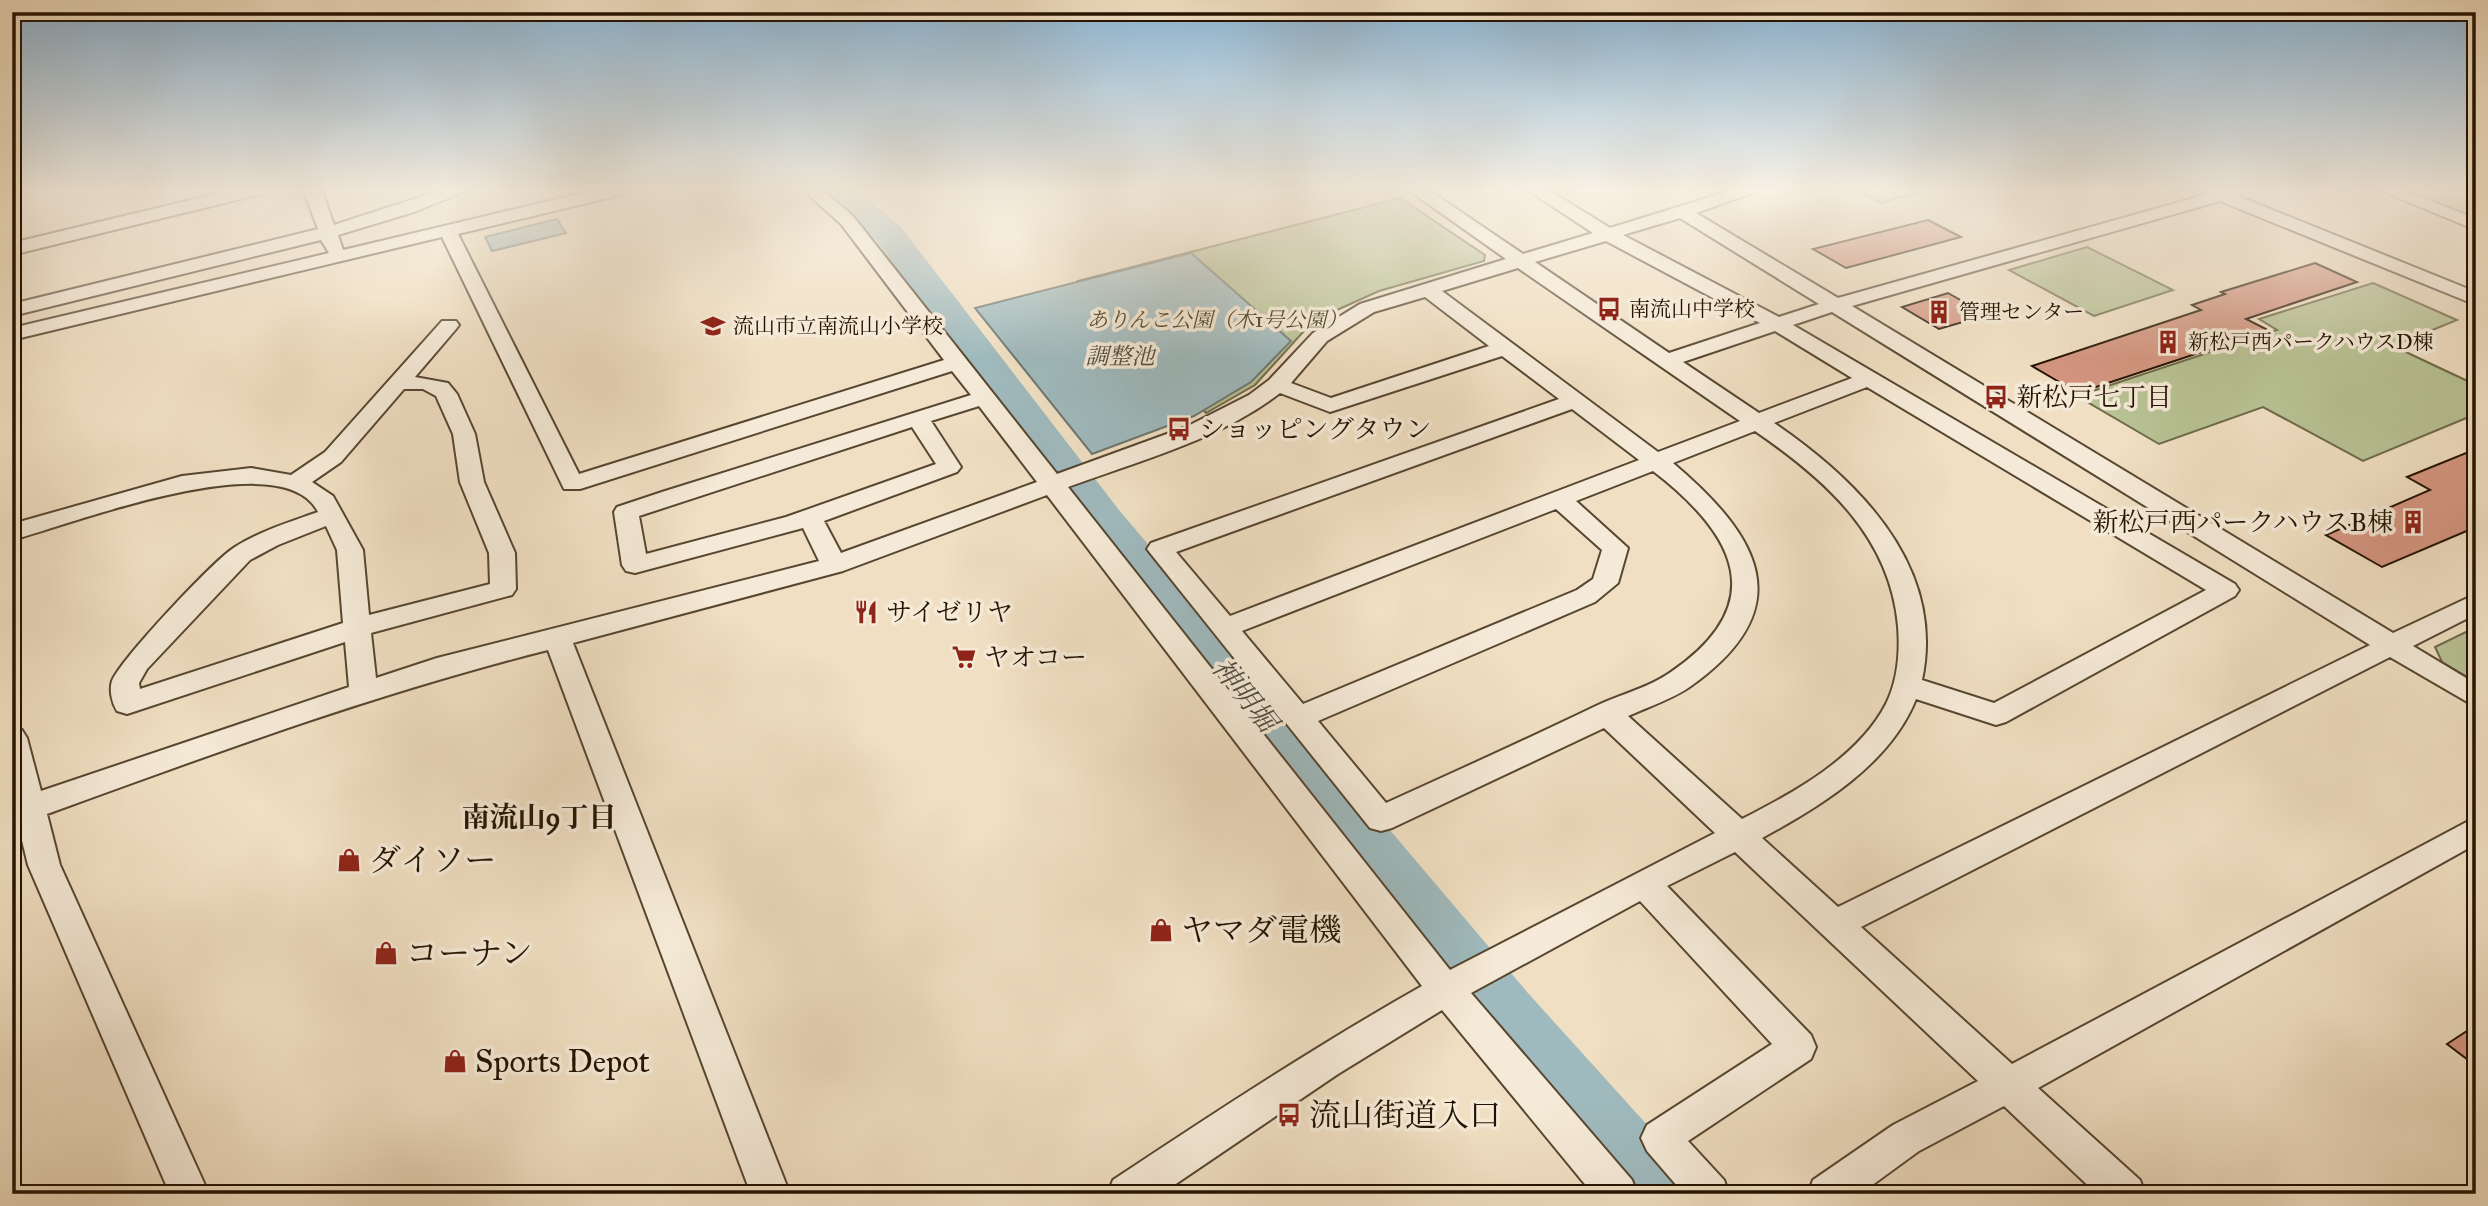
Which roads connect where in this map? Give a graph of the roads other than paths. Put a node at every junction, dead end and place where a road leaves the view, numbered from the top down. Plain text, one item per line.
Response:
1 (283, 245) edge
2 (332, 245) edge
3 (387, 245) edge
4 (455, 245) edge
5 (867, 245) edge
6 (1497, 245) edge
7 (1571, 245) edge
8 (1632, 245) edge
9 (1737, 245) edge
10 (2036, 245) edge
11 (2345, 245) edge
12 (337, 257) junction
13 (1520, 261) junction
14 (1426, 288) junction
15 (2476, 299) edge
16 (1835, 305) junction
17 (12, 310) edge
18 (1776, 323) junction
19 (449, 325) dead end
20 (12, 334) edge
21 (1504, 348) junction
22 (1667, 360) junction
23 (958, 362) junction
24 (1697, 364) dead end
25 (1871, 378) junction
26 (400, 383) junction
27 (1277, 385) junction
28 (986, 397) junction
29 (1574, 401) junction
30 (1762, 415) junction
31 (918, 418) junction
32 (1655, 461) junction
33 (1068, 479) junction
34 (295, 482) junction
35 (1559, 498) junction
36 (334, 514) junction
37 (810, 518) junction
38 (12, 532) edge
39 (834, 565) junction
40 (2476, 603) edge
41 (358, 628) junction
42 (1225, 628) junction
43 (557, 637) junction
44 (2391, 645) junction
45 (1907, 685) junction
46 (363, 691) junction
47 (2476, 697) edge
48 (1606, 713) junction
49 (1300, 717) junction
50 (12, 738) edge
51 (21, 811) edge
52 (2476, 829) edge
53 (1736, 835) junction
54 (1644, 883) junction
55 (1836, 924) junction
56 (1464, 979) junction
57 (2009, 1086) junction
58 (190, 1194) edge
59 (771, 1194) edge
60 (1127, 1194) edge
61 (1618, 1194) edge
62 (1710, 1194) edge
63 (1827, 1194) edge
64 (2126, 1194) edge

1 - 17 street
2 - 12 street
3 - 12 street
4 - 23 street
5 - 23 street
6 - 13 street
7 - 13 street
8 - 18 street
9 - 16 street
10 - 16 street
11 - 15 street
12 - 20 street
13 - 14 street
13 - 22 street
14 - 21 street
14 - 27 street
16 - 18 street
16 - 44 street
18 - 22 street
18 - 25 street
19 - 26 street
21 - 27 street
21 - 29 street
22 - 30 street
23 - 28 street
24 - 30 street
25 - 30 street
25 - 45 street
26 - 34 street
26 - 41 street
27 - 33 street
28 - 31 street
28 - 33 street
29 - 32 street
29 - 42 street
30 - 32 street
30 - 45 street
31 - 37 street
31 - 37 street
32 - 35 street
32 - 48 street
33 - 39 street
33 - 56 street
34 - 36 street
34 - 38 street
35 - 42 street
35 - 49 street
36 - 41 street
36 - 41 street
37 - 39 street
39 - 43 street
40 - 44 street
41 - 46 street
42 - 49 street
43 - 46 street
43 - 59 street
44 - 47 street
44 - 55 street
45 - 53 street
46 - 51 street
48 - 49 street
48 - 53 street
50 - 51 street
51 - 58 street
52 - 57 street
53 - 54 street
53 - 55 street
54 - 56 street
54 - 62 street
55 - 57 street
56 - 60 street
56 - 61 street
57 - 63 street
57 - 64 street

